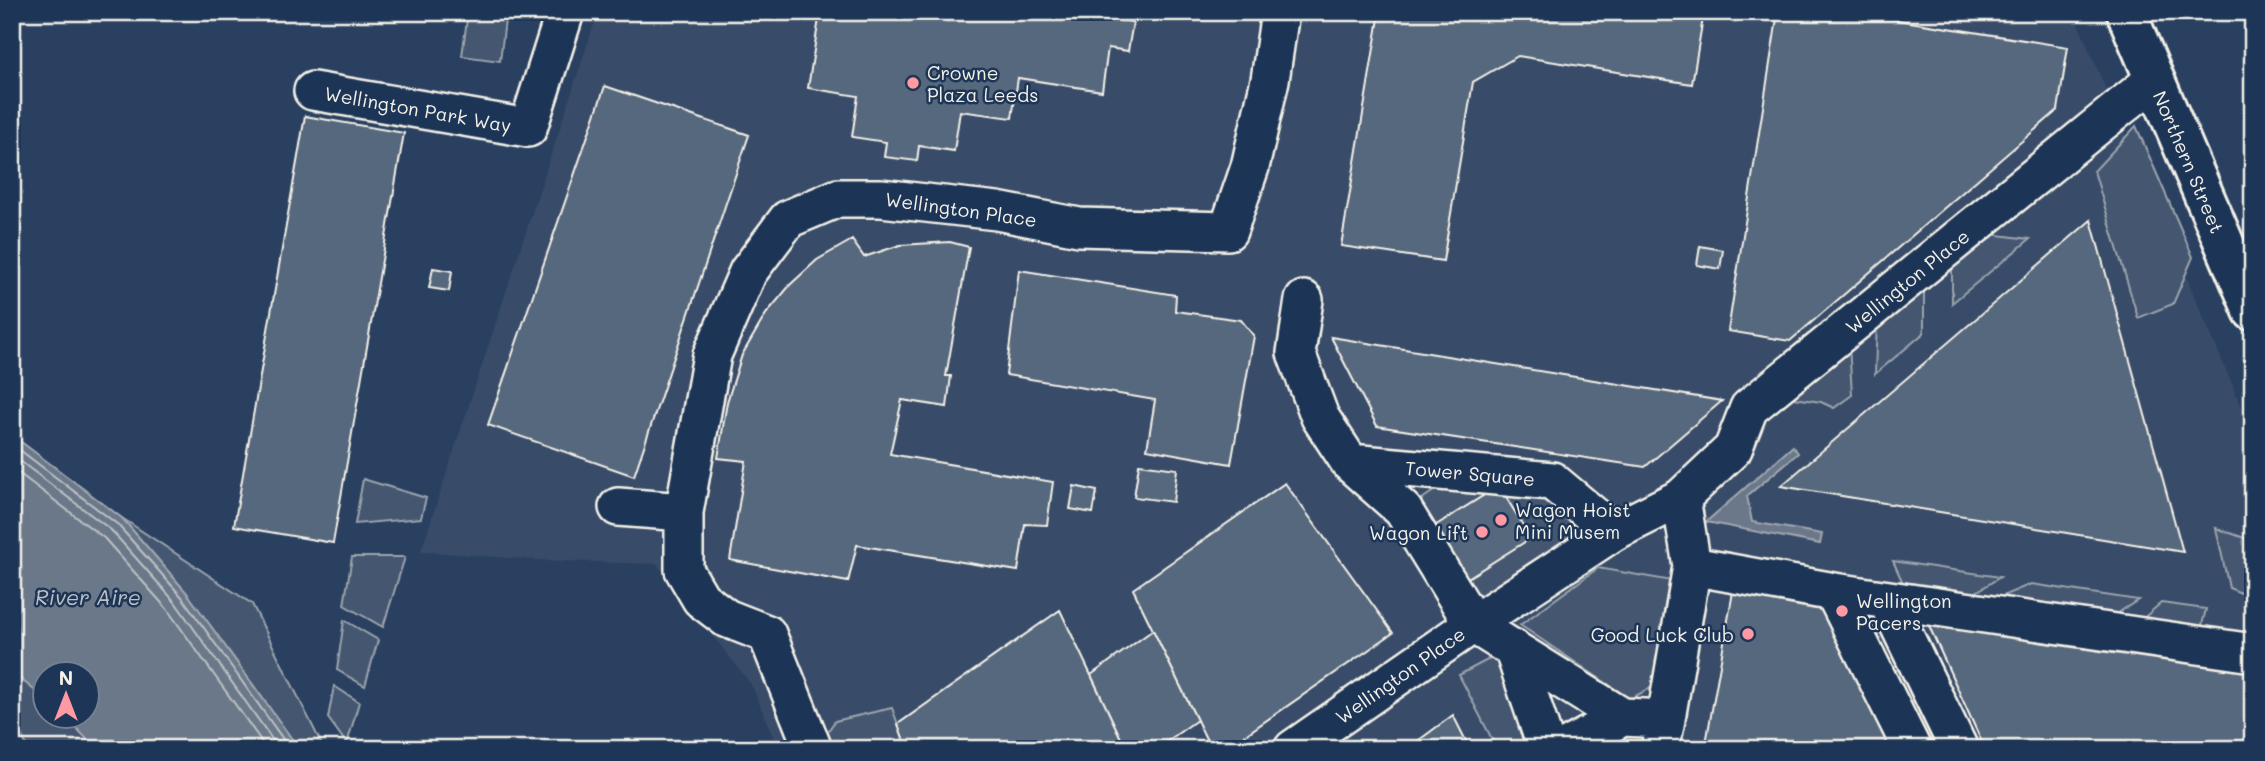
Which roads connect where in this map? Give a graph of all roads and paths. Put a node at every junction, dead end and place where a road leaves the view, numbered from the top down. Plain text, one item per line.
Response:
1 (565, 12) edge
2 (1280, 12) edge
3 (2126, 12) edge
4 (2154, 80) junction
5 (313, 91) dead end
6 (1304, 300) dead end
7 (2253, 311) edge
8 (1350, 463) junction
9 (1681, 498) junction
10 (618, 507) dead end
11 (684, 512) junction
12 (1613, 531) junction
13 (1692, 566) junction
14 (1834, 593) junction
15 (1887, 600) junction
16 (1473, 624) junction
17 (1513, 648) junction
18 (2253, 653) edge
19 (1622, 717) junction
20 (1663, 734) edge
21 (813, 749) edge
22 (1293, 749) edge
23 (1547, 749) edge
24 (1564, 749) edge
25 (1912, 749) edge
26 (1959, 749) edge

1 - 5 street, Wellington Park Way
2 - 11 street, Wellington Place
3 - 4 street, Northern Street
4 - 7 street, Northern Street
4 - 9 street, Wellington Place
6 - 8 street, Wellington Place
8 - 12 street, Tower Square
8 - 16 street, Wellington Place
9 - 12 street, Wellington Place
9 - 13 street, Wellington Place
10 - 11 street
11 - 21 street, Wellington Place
12 - 16 street, Wellington Place
13 - 14 street
13 - 20 street, Wellington Place
14 - 15 street
14 - 25 street
15 - 18 street
15 - 26 street
16 - 17 street, Wellington Place
16 - 22 street, Wellington Place
17 - 19 street, Wellington Place
17 - 23 street
19 - 20 street, Wellington Place
19 - 24 street

